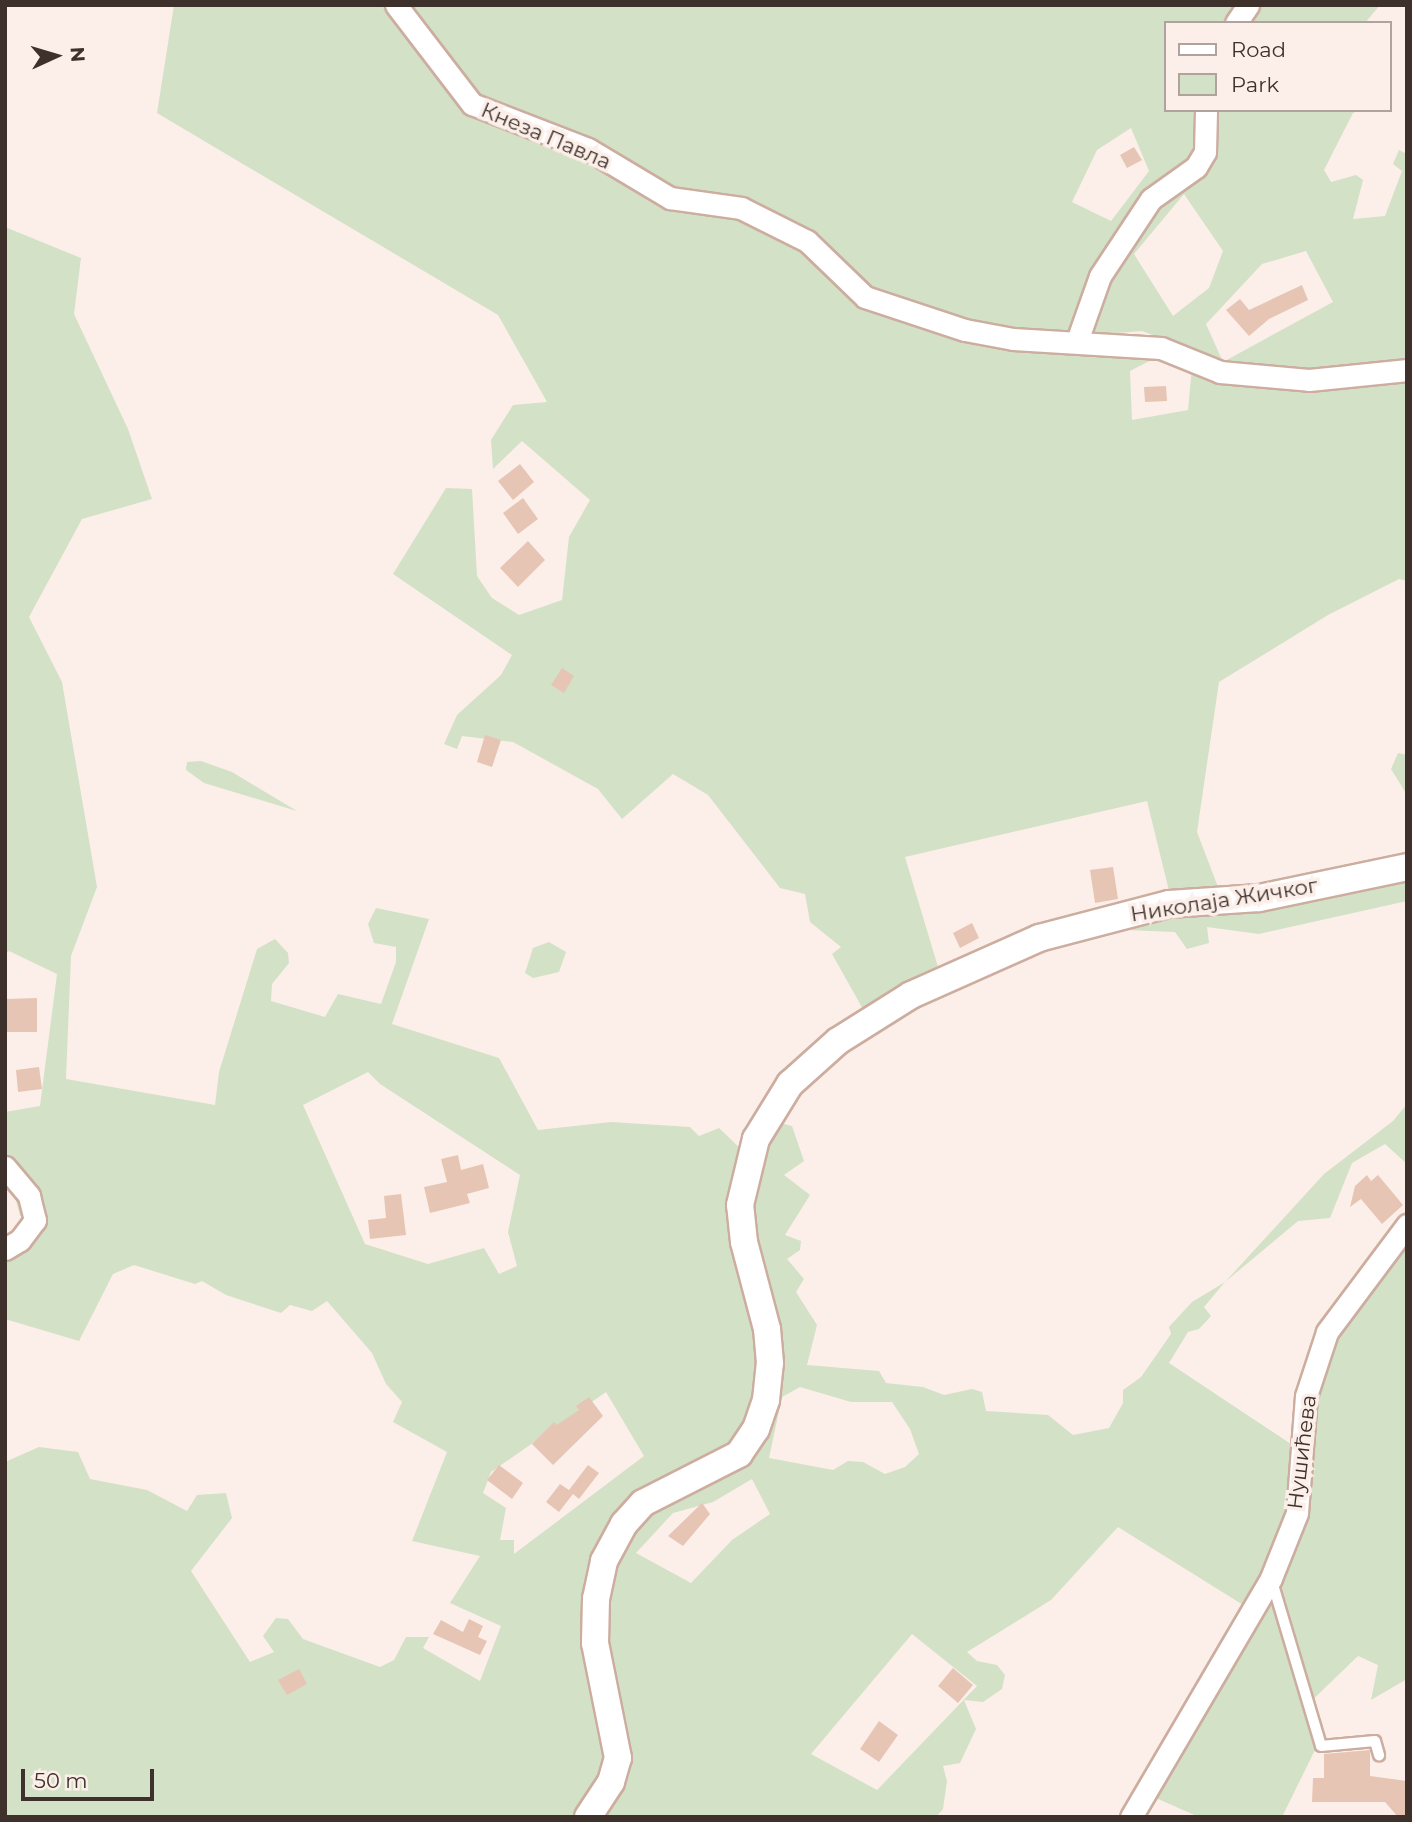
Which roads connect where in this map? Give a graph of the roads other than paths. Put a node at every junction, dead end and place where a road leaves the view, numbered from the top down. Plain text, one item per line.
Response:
1 (396, 5) edge
2 (1248, 5) edge
3 (1237, 21) edge
4 (1206, 112) edge
5 (1077, 341) junction
6 (1407, 370) edge
7 (1407, 867) edge
8 (5, 1167) edge
9 (1407, 1225) edge
10 (5, 1249) edge
11 (1271, 1578) junction
12 (1379, 1755) dead end
13 (588, 1817) edge
14 (1130, 1817) edge

1 - 5 street, Кнеза Павла
2 - 3 street
4 - 5 street
5 - 6 street, Кнеза Павла
7 - 13 street, Николаја Жичког
8 - 10 street
9 - 11 street, Нушићева
11 - 12 lane
11 - 14 street, Нушићева

